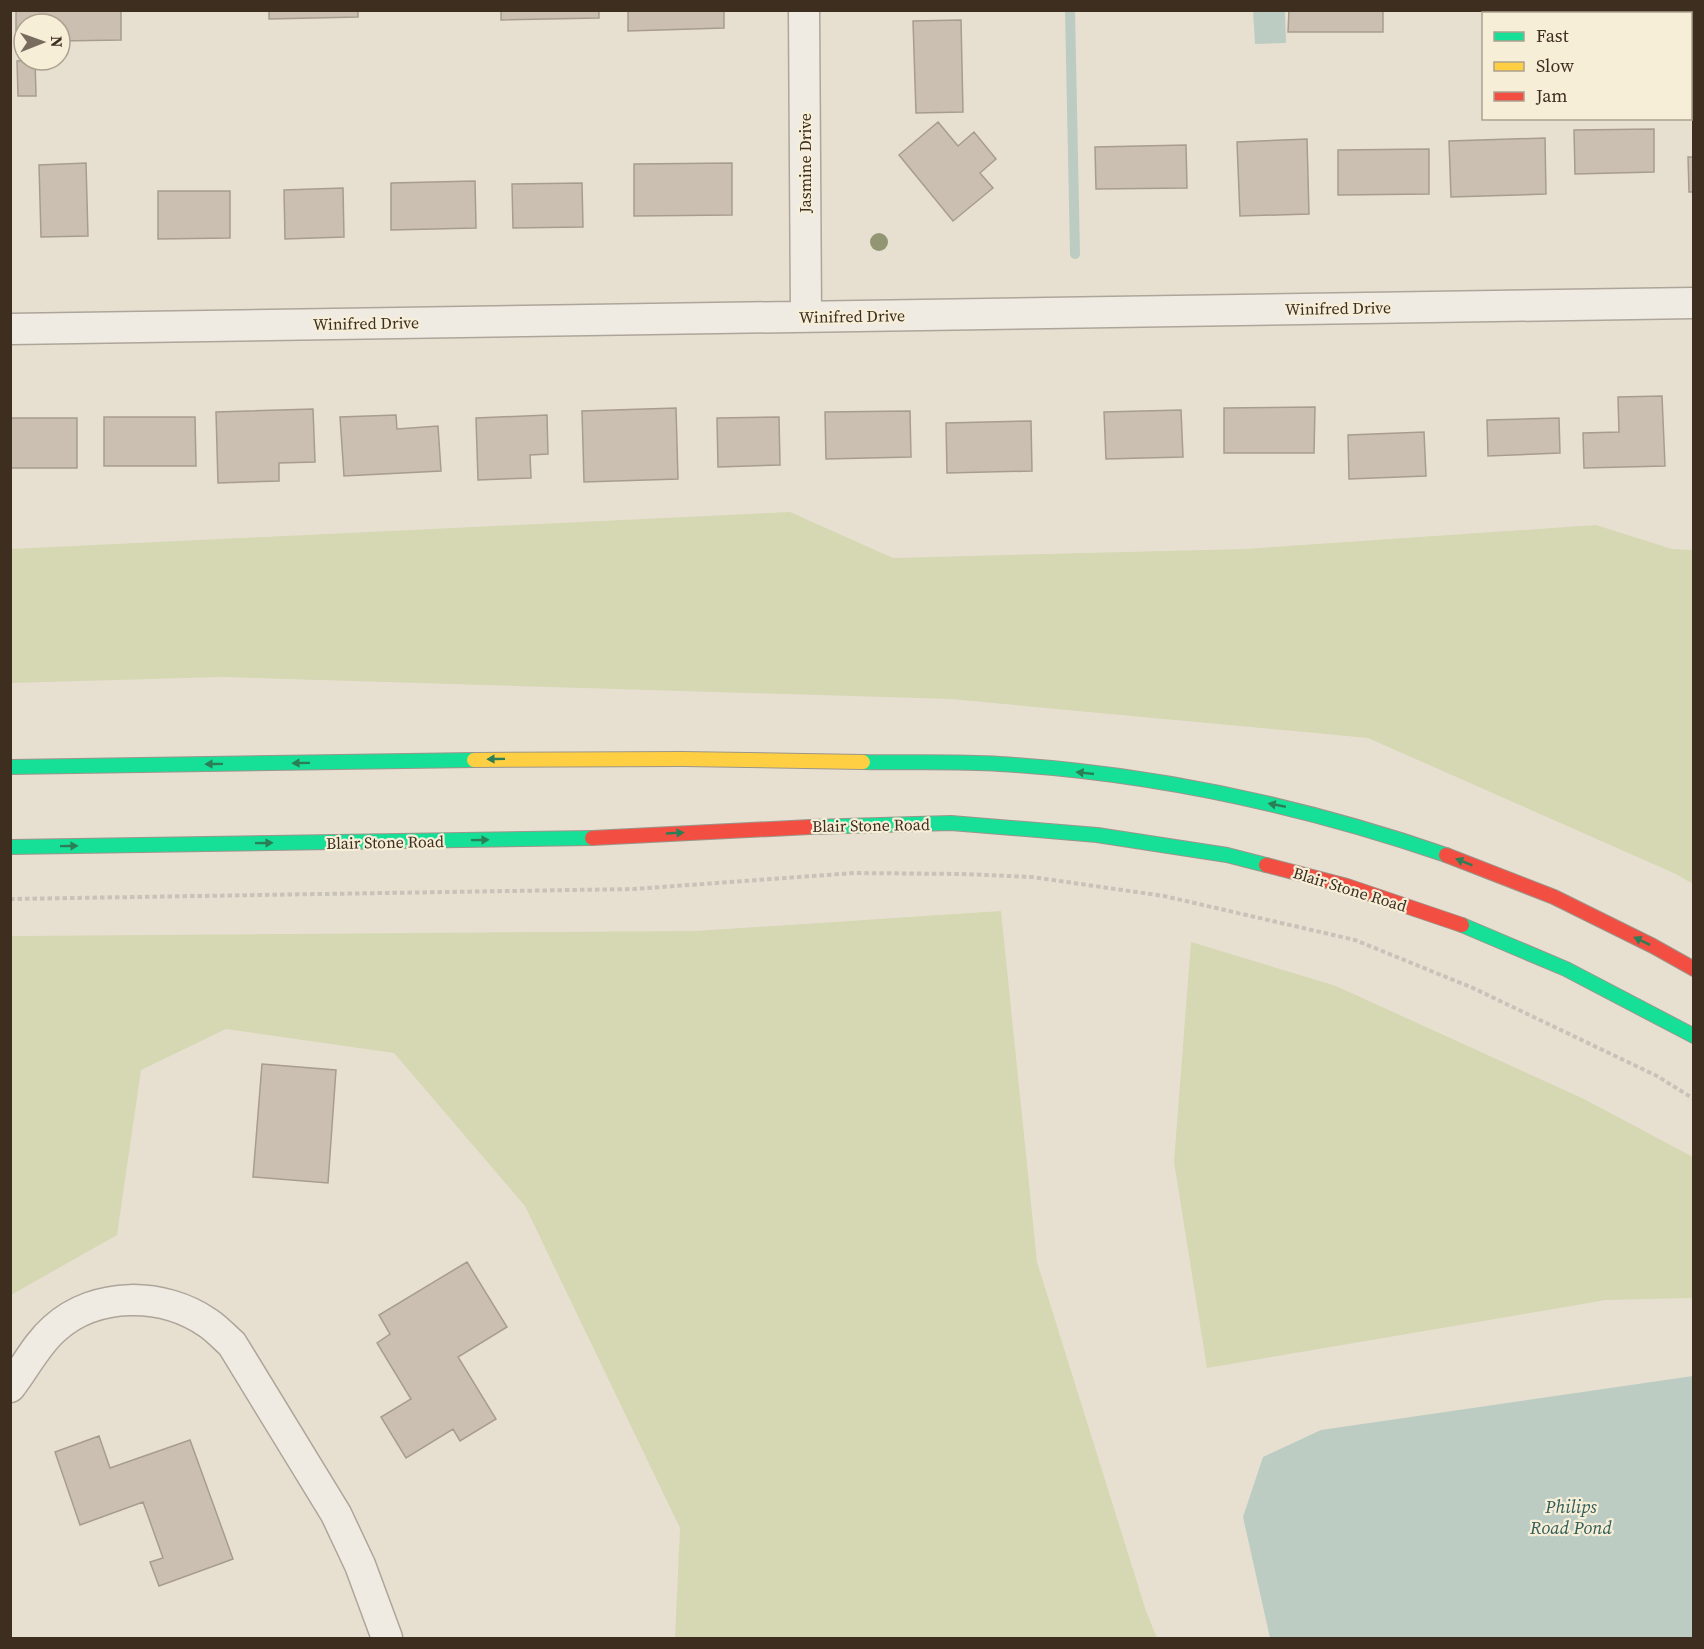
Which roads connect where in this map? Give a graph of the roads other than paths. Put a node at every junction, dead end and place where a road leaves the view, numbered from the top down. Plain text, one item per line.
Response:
1 (804, 10) edge
2 (1694, 303) edge
3 (806, 316) junction
4 (10, 329) edge
5 (10, 767) edge
6 (10, 847) edge
7 (1694, 969) edge
8 (1694, 1036) edge
9 (10, 1387) edge
10 (387, 1638) edge

1 - 3 street, Jasmine Drive
2 - 3 street, Winifred Drive
3 - 4 street, Winifred Drive
7 -> 5 main road
6 -> 8 main road, Blair Stone Road
9 - 10 street

